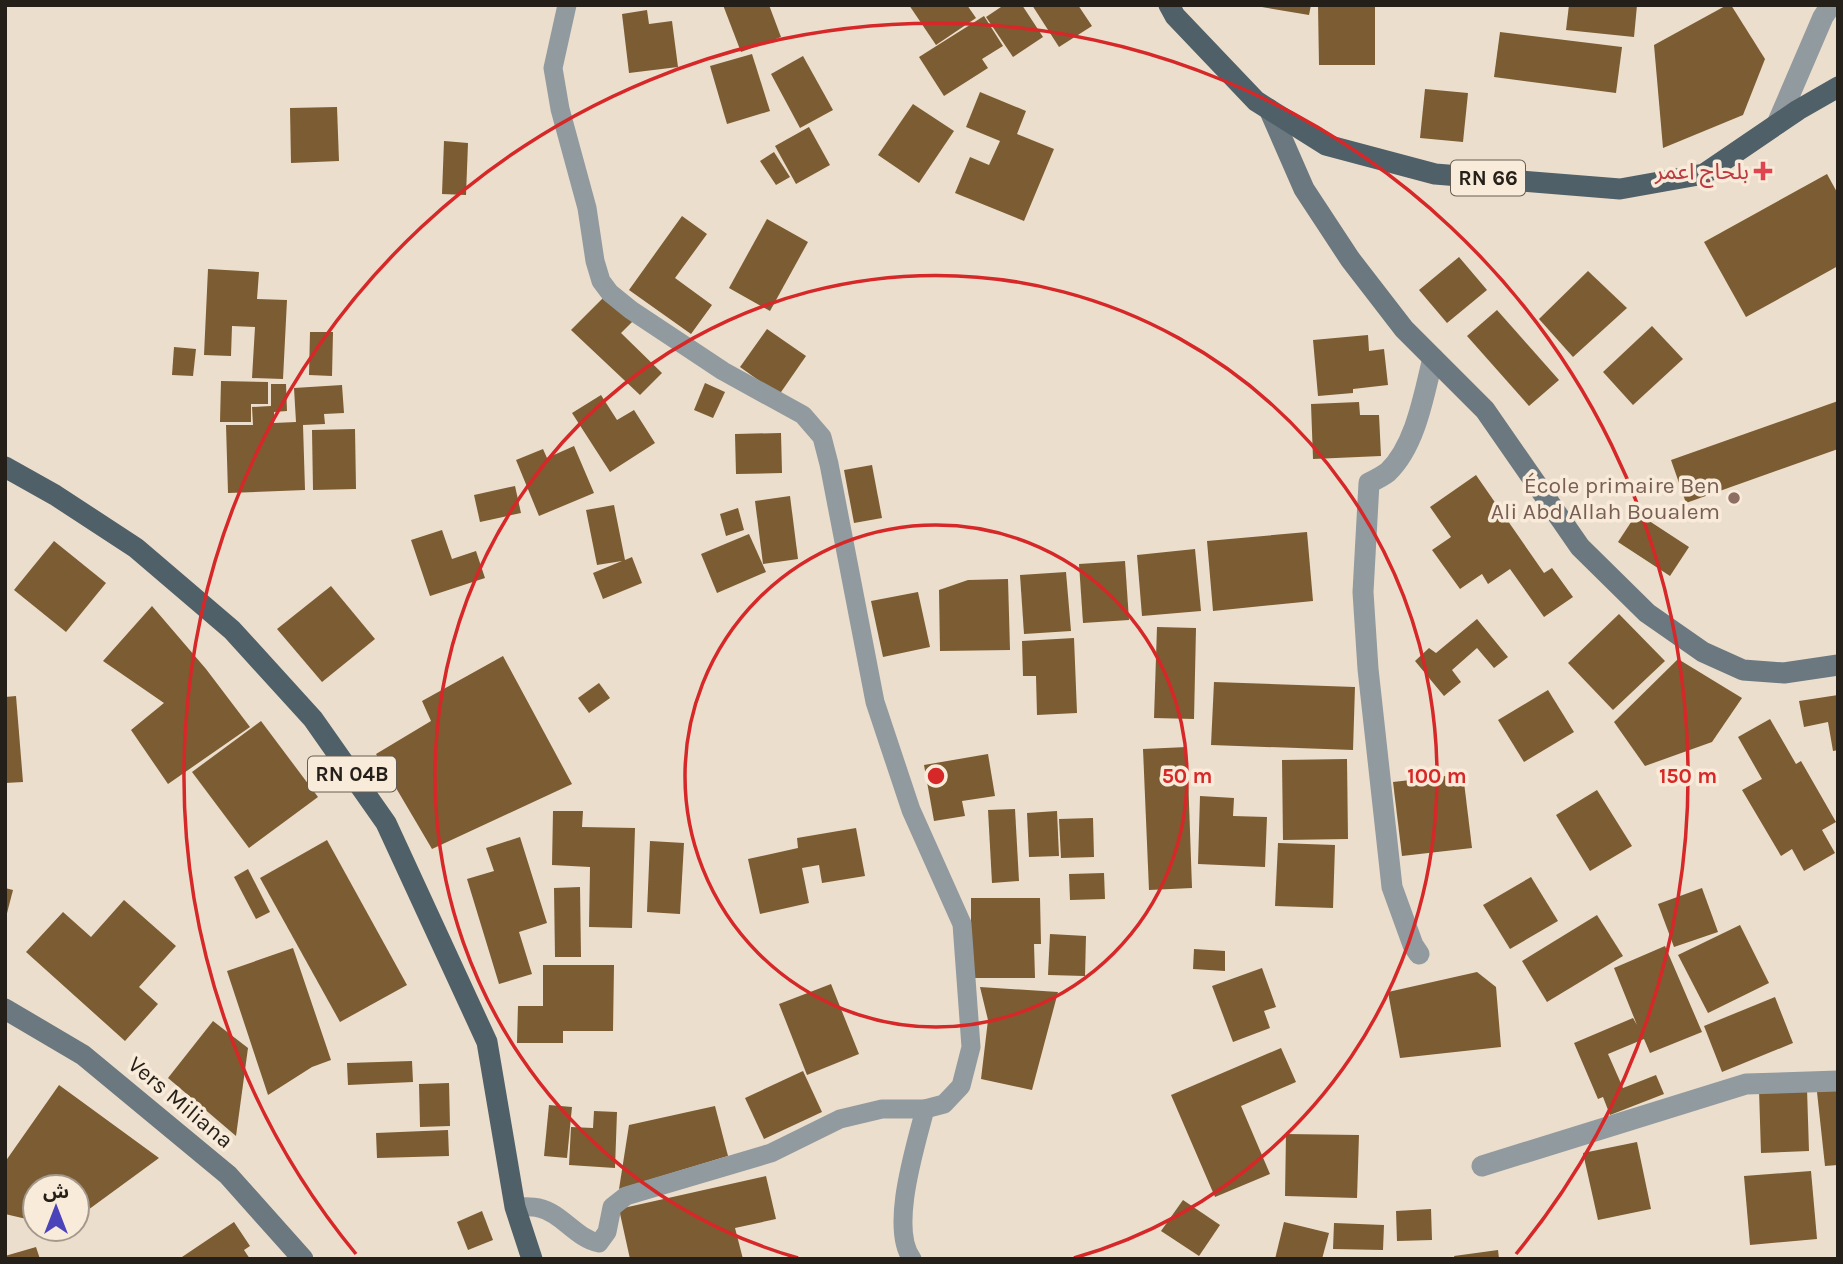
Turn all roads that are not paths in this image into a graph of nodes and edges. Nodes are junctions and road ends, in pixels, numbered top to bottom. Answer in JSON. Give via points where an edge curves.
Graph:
{"nodes":[{"id":1,"x":567,"y":5,"type":"edge"},
{"id":2,"x":1169,"y":5,"type":"edge"},
{"id":3,"x":1831,"y":5,"type":"edge"},
{"id":4,"x":1838,"y":87,"type":"edge"},
{"id":5,"x":1269,"y":109,"type":"junction"},
{"id":6,"x":1777,"y":124,"type":"junction"},
{"id":7,"x":1433,"y":358,"type":"junction"},
{"id":8,"x":5,"y":467,"type":"edge"},
{"id":9,"x":1838,"y":665,"type":"edge"},
{"id":10,"x":1805,"y":670,"type":"junction"},
{"id":11,"x":1838,"y":672,"type":"edge"},
{"id":12,"x":1419,"y":954,"type":"dead end"},
{"id":13,"x":5,"y":1009,"type":"edge"},
{"id":14,"x":1838,"y":1081,"type":"edge"},
{"id":15,"x":925,"y":1109,"type":"junction"},
{"id":16,"x":1482,"y":1166,"type":"dead end"},
{"id":17,"x":515,"y":1207,"type":"junction"},
{"id":18,"x":303,"y":1259,"type":"edge"},
{"id":19,"x":532,"y":1259,"type":"edge"},
{"id":20,"x":912,"y":1259,"type":"edge"}],
"edges":[{"from":1,"to":15,"type":"lane","via":[[554,68],[601,281],[631,310],[723,371],[803,415],[822,437],[876,702],[911,810],[962,924],[971,1047],[961,1086],[944,1104]]},
{"from":2,"to":5,"type":"main road","number":"RN 66","via":[[1256,101]]},
{"from":3,"to":6,"type":"street"},
{"from":4,"to":6,"type":"main road","number":"RN 66"},
{"from":5,"to":6,"type":"main road","number":"RN 66","via":[[1326,145],[1435,174],[1620,189],[1704,174]]},
{"from":5,"to":7,"type":"street","via":[[1304,189],[1350,259],[1404,329]]},
{"from":7,"to":10,"type":"street","via":[[1485,410],[1580,547],[1647,613],[1703,652],[1743,670]]},
{"from":7,"to":12,"type":"street","via":[[1407,444],[1388,472],[1369,483],[1363,592],[1392,887]]},
{"from":8,"to":17,"type":"main road","number":"RN 04B","via":[[136,548],[232,630],[313,719],[386,823],[487,1042]]},
{"from":9,"to":10,"type":"street"},
{"from":10,"to":11,"type":"street"},
{"from":13,"to":18,"type":"street","name":"Vers Miliana","via":[[83,1055],[228,1175]]},
{"from":14,"to":16,"type":"street","via":[[1746,1084]]},
{"from":15,"to":17,"type":"lane","via":[[882,1109],[840,1119],[771,1153],[626,1196],[612,1207],[607,1232],[598,1243],[585,1240],[540,1208]]},
{"from":15,"to":20,"type":"lane","via":[[902,1226]]},
{"from":17,"to":19,"type":"main road","number":"RN 04B"}]}
